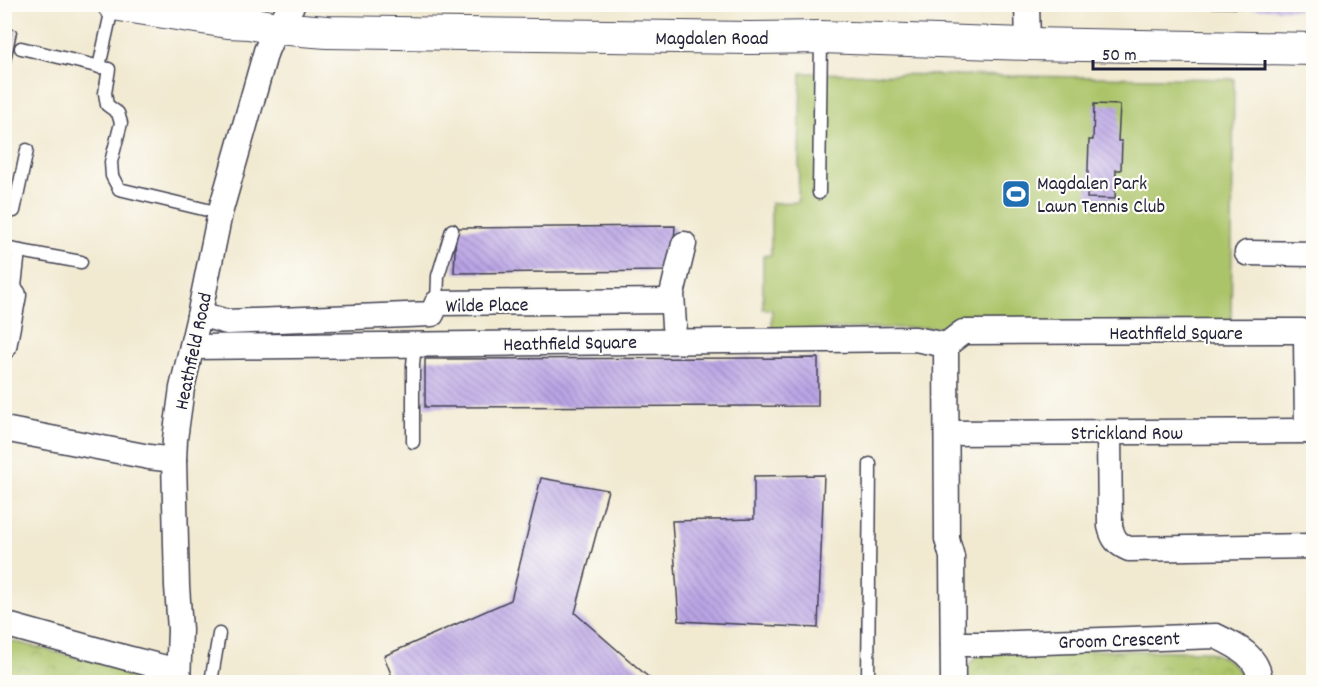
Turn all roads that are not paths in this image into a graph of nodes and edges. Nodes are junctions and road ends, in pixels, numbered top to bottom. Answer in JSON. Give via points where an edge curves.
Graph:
{"nodes":[{"id":1,"x":113,"y":4,"type":"edge"},
{"id":2,"x":1027,"y":4,"type":"edge"},
{"id":3,"x":284,"y":16,"type":"edge"},
{"id":4,"x":821,"y":37,"type":"junction"},
{"id":5,"x":1028,"y":44,"type":"junction"},
{"id":6,"x":21,"y":48,"type":"dead end"},
{"id":7,"x":1314,"y":49,"type":"edge"},
{"id":8,"x":99,"y":67,"type":"junction"},
{"id":9,"x":27,"y":150,"type":"dead end"},
{"id":10,"x":819,"y":193,"type":"dead end"},
{"id":11,"x":4,"y":209,"type":"edge"},
{"id":12,"x":220,"y":213,"type":"junction"},
{"id":13,"x":452,"y":230,"type":"dead end"},
{"id":14,"x":684,"y":244,"type":"dead end"},
{"id":15,"x":4,"y":248,"type":"edge"},
{"id":16,"x":19,"y":251,"type":"junction"},
{"id":17,"x":1247,"y":253,"type":"dead end"},
{"id":18,"x":1314,"y":254,"type":"edge"},
{"id":19,"x":81,"y":262,"type":"dead end"},
{"id":20,"x":14,"y":295,"type":"joint"},
{"id":21,"x":672,"y":301,"type":"junction"},
{"id":22,"x":437,"y":303,"type":"junction"},
{"id":23,"x":200,"y":316,"type":"junction"},
{"id":24,"x":674,"y":326,"type":"dead end"},
{"id":25,"x":415,"y":344,"type":"junction"},
{"id":26,"x":946,"y":345,"type":"junction"},
{"id":27,"x":4,"y":347,"type":"edge"},
{"id":28,"x":192,"y":347,"type":"junction"},
{"id":29,"x":4,"y":429,"type":"edge"},
{"id":30,"x":1310,"y":432,"type":"edge"},
{"id":31,"x":948,"y":433,"type":"junction"},
{"id":32,"x":1109,"y":433,"type":"junction"},
{"id":33,"x":413,"y":442,"type":"dead end"},
{"id":34,"x":174,"y":460,"type":"junction"},
{"id":35,"x":870,"y":464,"type":"dead end"},
{"id":36,"x":1314,"y":546,"type":"edge"},
{"id":37,"x":4,"y":624,"type":"edge"},
{"id":38,"x":219,"y":634,"type":"dead end"},
{"id":39,"x":953,"y":644,"type":"junction"},
{"id":40,"x":178,"y":677,"type":"edge"},
{"id":41,"x":211,"y":682,"type":"edge"},
{"id":42,"x":868,"y":682,"type":"edge"},
{"id":43,"x":952,"y":682,"type":"edge"},
{"id":44,"x":1260,"y":682,"type":"edge"}],
"edges":[{"from":1,"to":3,"type":"street","name":"Magdalen Road","via":[[228,22]]},
{"from":1,"to":8,"type":"lane"},
{"from":2,"to":5,"type":"street"},
{"from":3,"to":4,"type":"street","name":"Magdalen Road","via":[[327,32]]},
{"from":3,"to":12,"type":"street","name":"Heathfield Road","via":[[267,51]]},
{"from":4,"to":5,"type":"street","name":"Magdalen Road"},
{"from":4,"to":10,"type":"lane"},
{"from":5,"to":7,"type":"street","name":"Magdalen Road"},
{"from":6,"to":8,"type":"lane"},
{"from":8,"to":12,"type":"lane","via":[[109,69],[107,105],[118,113],[121,123],[111,162],[112,176],[119,189]]},
{"from":9,"to":11,"type":"lane","via":[[14,211]]},
{"from":12,"to":23,"type":"street","name":"Heathfield Road"},
{"from":13,"to":22,"type":"lane","via":[[438,276]]},
{"from":14,"to":21,"type":"street"},
{"from":15,"to":16,"type":"lane"},
{"from":16,"to":19,"type":"lane"},
{"from":16,"to":20,"type":"lane"},
{"from":17,"to":18,"type":"street"},
{"from":20,"to":27,"type":"street"},
{"from":21,"to":22,"type":"street","name":"Wilde Place"},
{"from":21,"to":24,"type":"street"},
{"from":22,"to":23,"type":"street","name":"Wilde Place","via":[[432,314],[227,322]]},
{"from":23,"to":28,"type":"street","name":"Heathfield Road"},
{"from":25,"to":26,"type":"street","name":"Heathfield Square","via":[[915,339]]},
{"from":25,"to":28,"type":"street","name":"Heathfield Square"},
{"from":25,"to":33,"type":"lane"},
{"from":26,"to":30,"type":"street","name":"Heathfield Square","via":[[963,332],[1302,331],[1306,336]]},
{"from":26,"to":31,"type":"street"},
{"from":28,"to":34,"type":"street","name":"Heathfield Road","via":[[182,388]]},
{"from":29,"to":34,"type":"street"},
{"from":30,"to":32,"type":"street","name":"Strickland Row"},
{"from":31,"to":32,"type":"street","name":"Strickland Row"},
{"from":31,"to":39,"type":"street","via":[[947,539],[952,557]]},
{"from":32,"to":36,"type":"street","via":[[1110,526],[1120,545],[1129,549]]},
{"from":34,"to":40,"type":"street","name":"Heathfield Road"},
{"from":35,"to":42,"type":"lane"},
{"from":37,"to":40,"type":"street","via":[[127,658]]},
{"from":38,"to":41,"type":"lane"},
{"from":39,"to":43,"type":"street"},
{"from":39,"to":44,"type":"street","name":"Groom Crescent","via":[[1216,636],[1254,660]]}]}
